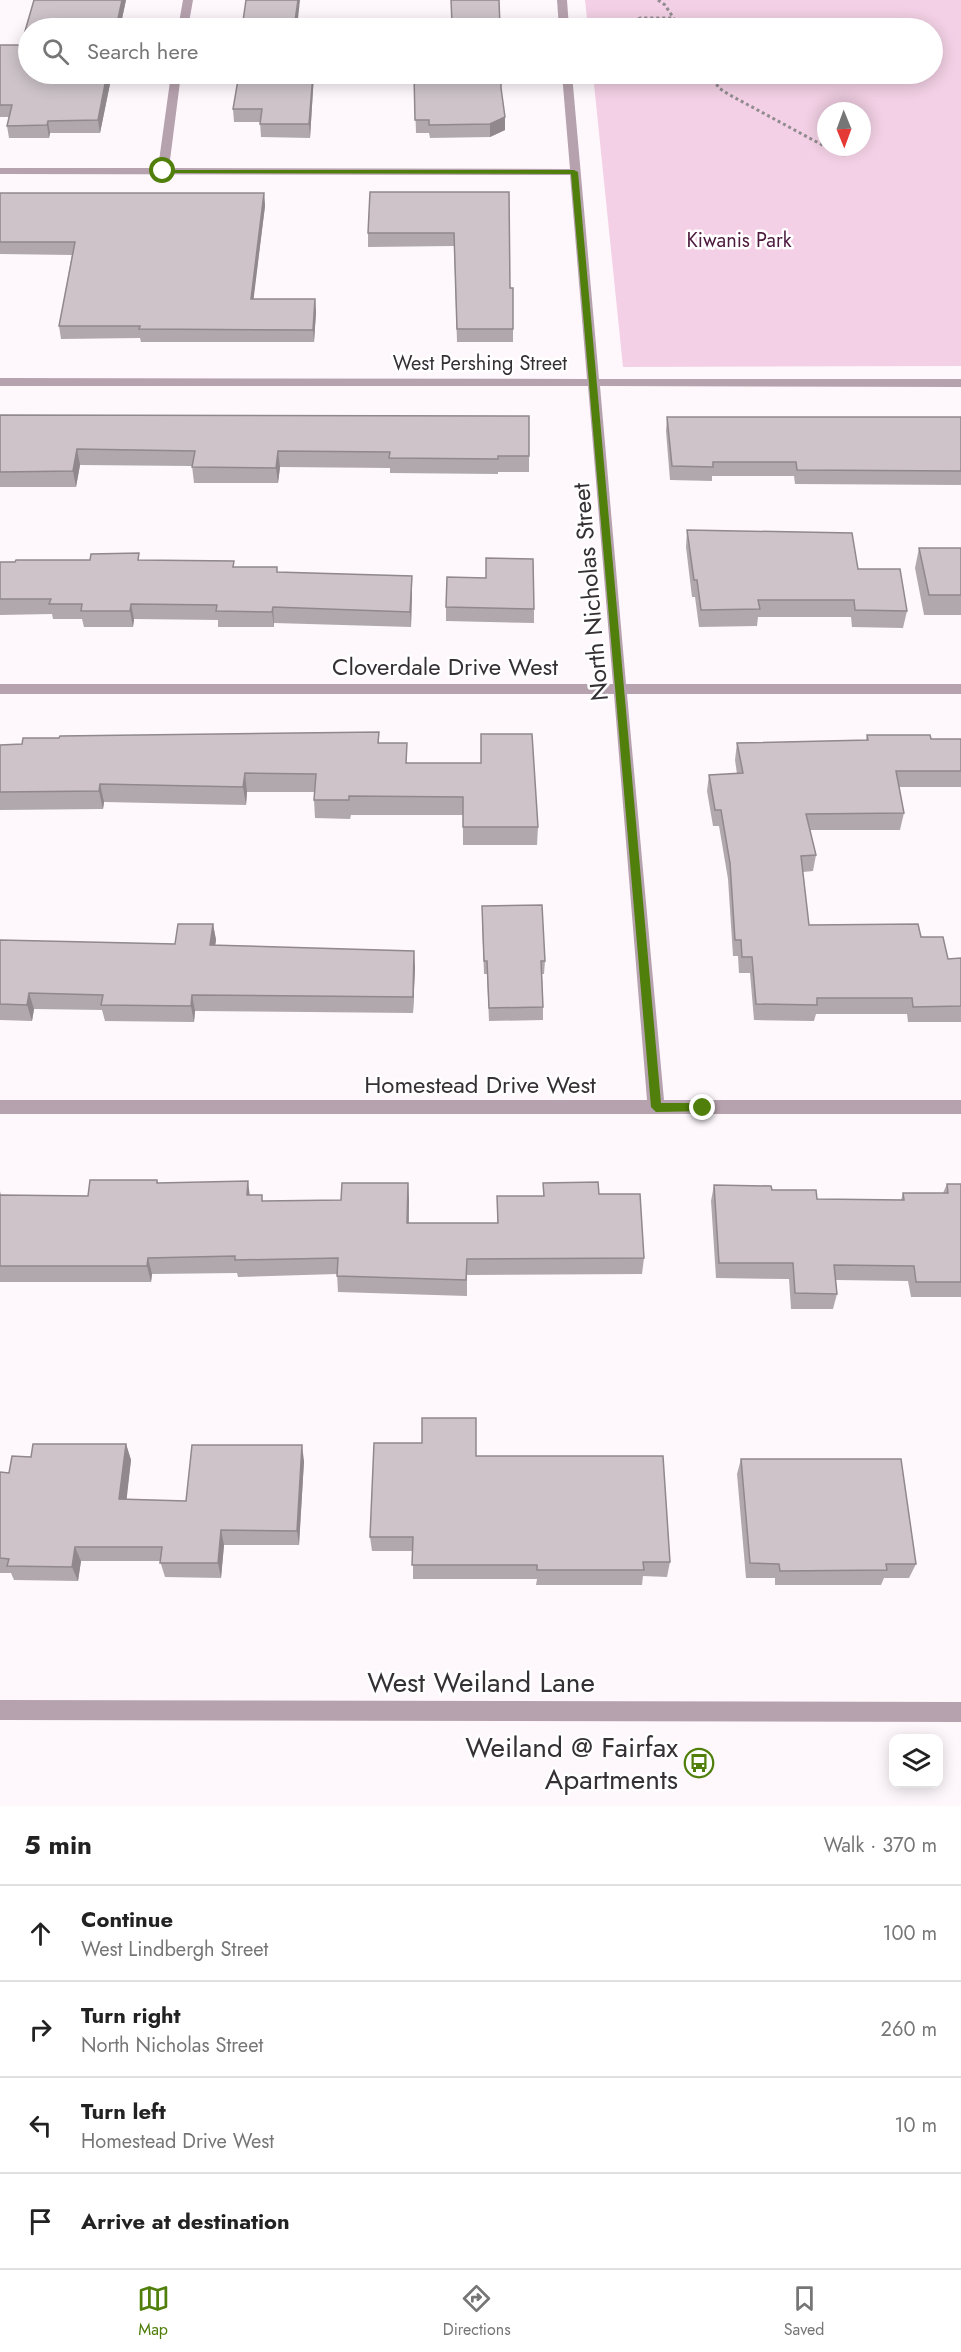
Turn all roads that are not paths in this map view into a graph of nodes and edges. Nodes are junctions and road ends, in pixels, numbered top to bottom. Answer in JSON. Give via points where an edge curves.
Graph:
{"nodes":[{"id":1,"x":188,"y":0,"type":"edge"},
{"id":2,"x":561,"y":0,"type":"edge"},
{"id":3,"x":185,"y":18,"type":"edge"},
{"id":4,"x":563,"y":18,"type":"edge"},
{"id":5,"x":175,"y":84,"type":"edge"},
{"id":6,"x":568,"y":84,"type":"edge"},
{"id":7,"x":0,"y":171,"type":"edge"},
{"id":8,"x":163,"y":171,"type":"junction"},
{"id":9,"x":574,"y":172,"type":"junction"},
{"id":10,"x":0,"y":382,"type":"edge"},
{"id":11,"x":592,"y":382,"type":"junction"},
{"id":12,"x":961,"y":383,"type":"edge"},
{"id":13,"x":0,"y":689,"type":"edge"},
{"id":14,"x":621,"y":689,"type":"junction"},
{"id":15,"x":961,"y":689,"type":"edge"},
{"id":16,"x":0,"y":1107,"type":"edge"},
{"id":17,"x":656,"y":1107,"type":"junction"},
{"id":18,"x":961,"y":1107,"type":"edge"},
{"id":19,"x":0,"y":1710,"type":"edge"},
{"id":20,"x":961,"y":1712,"type":"edge"}],
"edges":[{"from":1,"to":3,"type":"street"},
{"from":2,"to":4,"type":"street"},
{"from":5,"to":8,"type":"street"},
{"from":6,"to":9,"type":"street","name":"North Nicholas Street"},
{"from":7,"to":8,"type":"street"},
{"from":8,"to":9,"type":"street"},
{"from":9,"to":11,"type":"street","name":"North Nicholas Street"},
{"from":10,"to":11,"type":"street","name":"West Pershing Street"},
{"from":11,"to":12,"type":"street","name":"West Pershing Street"},
{"from":11,"to":14,"type":"street","name":"North Nicholas Street"},
{"from":13,"to":14,"type":"street","name":"Cloverdale Drive West"},
{"from":14,"to":15,"type":"street","name":"Cloverdale Drive West"},
{"from":14,"to":17,"type":"street","name":"North Nicholas Street"},
{"from":16,"to":17,"type":"street","name":"Homestead Drive West"},
{"from":17,"to":18,"type":"street","name":"Homestead Drive West"},
{"from":19,"to":20,"type":"street","name":"West Weiland Lane"}]}
